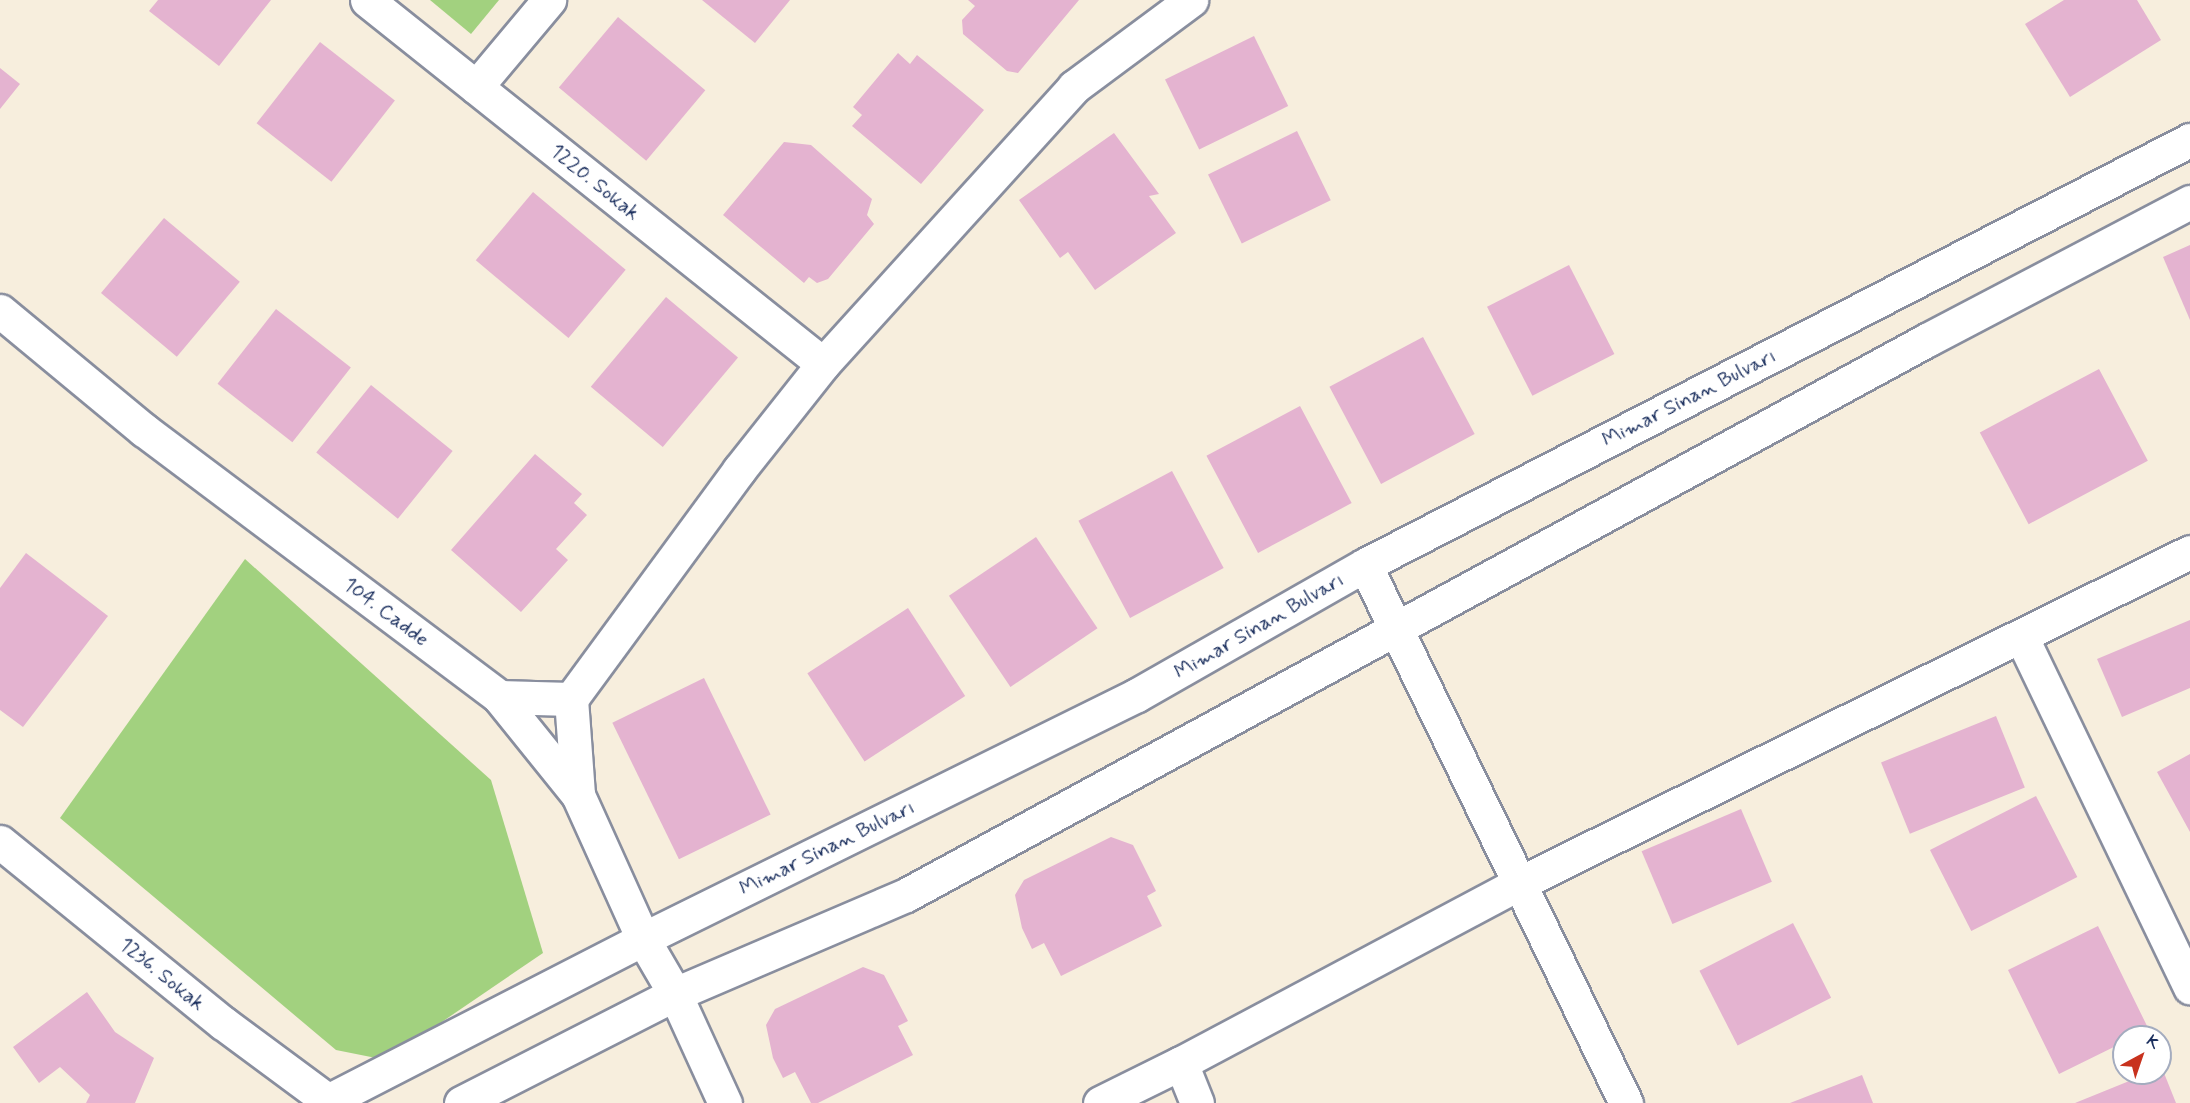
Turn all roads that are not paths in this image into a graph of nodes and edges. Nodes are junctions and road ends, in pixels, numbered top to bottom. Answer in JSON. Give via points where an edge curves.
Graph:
{"nodes":[{"id":1,"x":367,"y":0,"type":"edge"},
{"id":2,"x":549,"y":0,"type":"edge"},
{"id":3,"x":1191,"y":0,"type":"edge"},
{"id":4,"x":476,"y":87,"type":"junction"},
{"id":5,"x":2190,"y":140,"type":"edge"},
{"id":6,"x":2190,"y":202,"type":"edge"},
{"id":7,"x":0,"y":311,"type":"edge"},
{"id":8,"x":823,"y":364,"type":"junction"},
{"id":9,"x":2190,"y":552,"type":"edge"},
{"id":10,"x":1365,"y":565,"type":"junction"},
{"id":11,"x":1398,"y":628,"type":"junction"},
{"id":12,"x":2021,"y":636,"type":"junction"},
{"id":13,"x":499,"y":697,"type":"junction"},
{"id":14,"x":571,"y":699,"type":"junction"},
{"id":15,"x":578,"y":795,"type":"junction"},
{"id":16,"x":0,"y":842,"type":"edge"},
{"id":17,"x":1520,"y":883,"type":"junction"},
{"id":18,"x":643,"y":939,"type":"junction"},
{"id":19,"x":2190,"y":987,"type":"edge"},
{"id":20,"x":675,"y":994,"type":"junction"},
{"id":21,"x":1181,"y":1063,"type":"junction"},
{"id":22,"x":328,"y":1102,"type":"edge"},
{"id":23,"x":461,"y":1103,"type":"edge"},
{"id":24,"x":725,"y":1103,"type":"edge"},
{"id":25,"x":1100,"y":1103,"type":"edge"},
{"id":26,"x":1197,"y":1103,"type":"edge"},
{"id":27,"x":1626,"y":1103,"type":"edge"}],
"edges":[{"from":1,"to":4,"type":"street","name":"1220. Sokak"},
{"from":2,"to":4,"type":"street"},
{"from":3,"to":8,"type":"street","via":[[1074,87]]},
{"from":4,"to":8,"type":"street","name":"1220. Sokak"},
{"from":5,"to":10,"type":"street","name":"Mimar Sinan Bulvarı"},
{"from":6,"to":11,"type":"street","via":[[1927,340]]},
{"from":7,"to":13,"type":"street","name":"104. Cadde","via":[[144,429]]},
{"from":8,"to":14,"type":"street","via":[[739,470]]},
{"from":9,"to":12,"type":"street"},
{"from":10,"to":11,"type":"street"},
{"from":10,"to":18,"type":"street","name":"Mimar Sinan Bulvarı","via":[[1137,695]]},
{"from":11,"to":17,"type":"street"},
{"from":11,"to":20,"type":"street","via":[[906,895]]},
{"from":12,"to":17,"type":"street"},
{"from":12,"to":19,"type":"street"},
{"from":13,"to":14,"type":"street"},
{"from":13,"to":15,"type":"street","name":"104. Cadde"},
{"from":14,"to":15,"type":"street"},
{"from":15,"to":18,"type":"street","name":"104. Cadde"},
{"from":16,"to":22,"type":"street","name":"1236. Sokak","via":[[223,1023]]},
{"from":17,"to":21,"type":"street"},
{"from":17,"to":27,"type":"street"},
{"from":18,"to":20,"type":"street","name":"104. Cadde"},
{"from":18,"to":22,"type":"street","name":"Mimar Sinan Bulvarı"},
{"from":20,"to":23,"type":"street"},
{"from":20,"to":24,"type":"street","name":"104. Cadde"},
{"from":21,"to":25,"type":"street"},
{"from":21,"to":26,"type":"street"}]}
